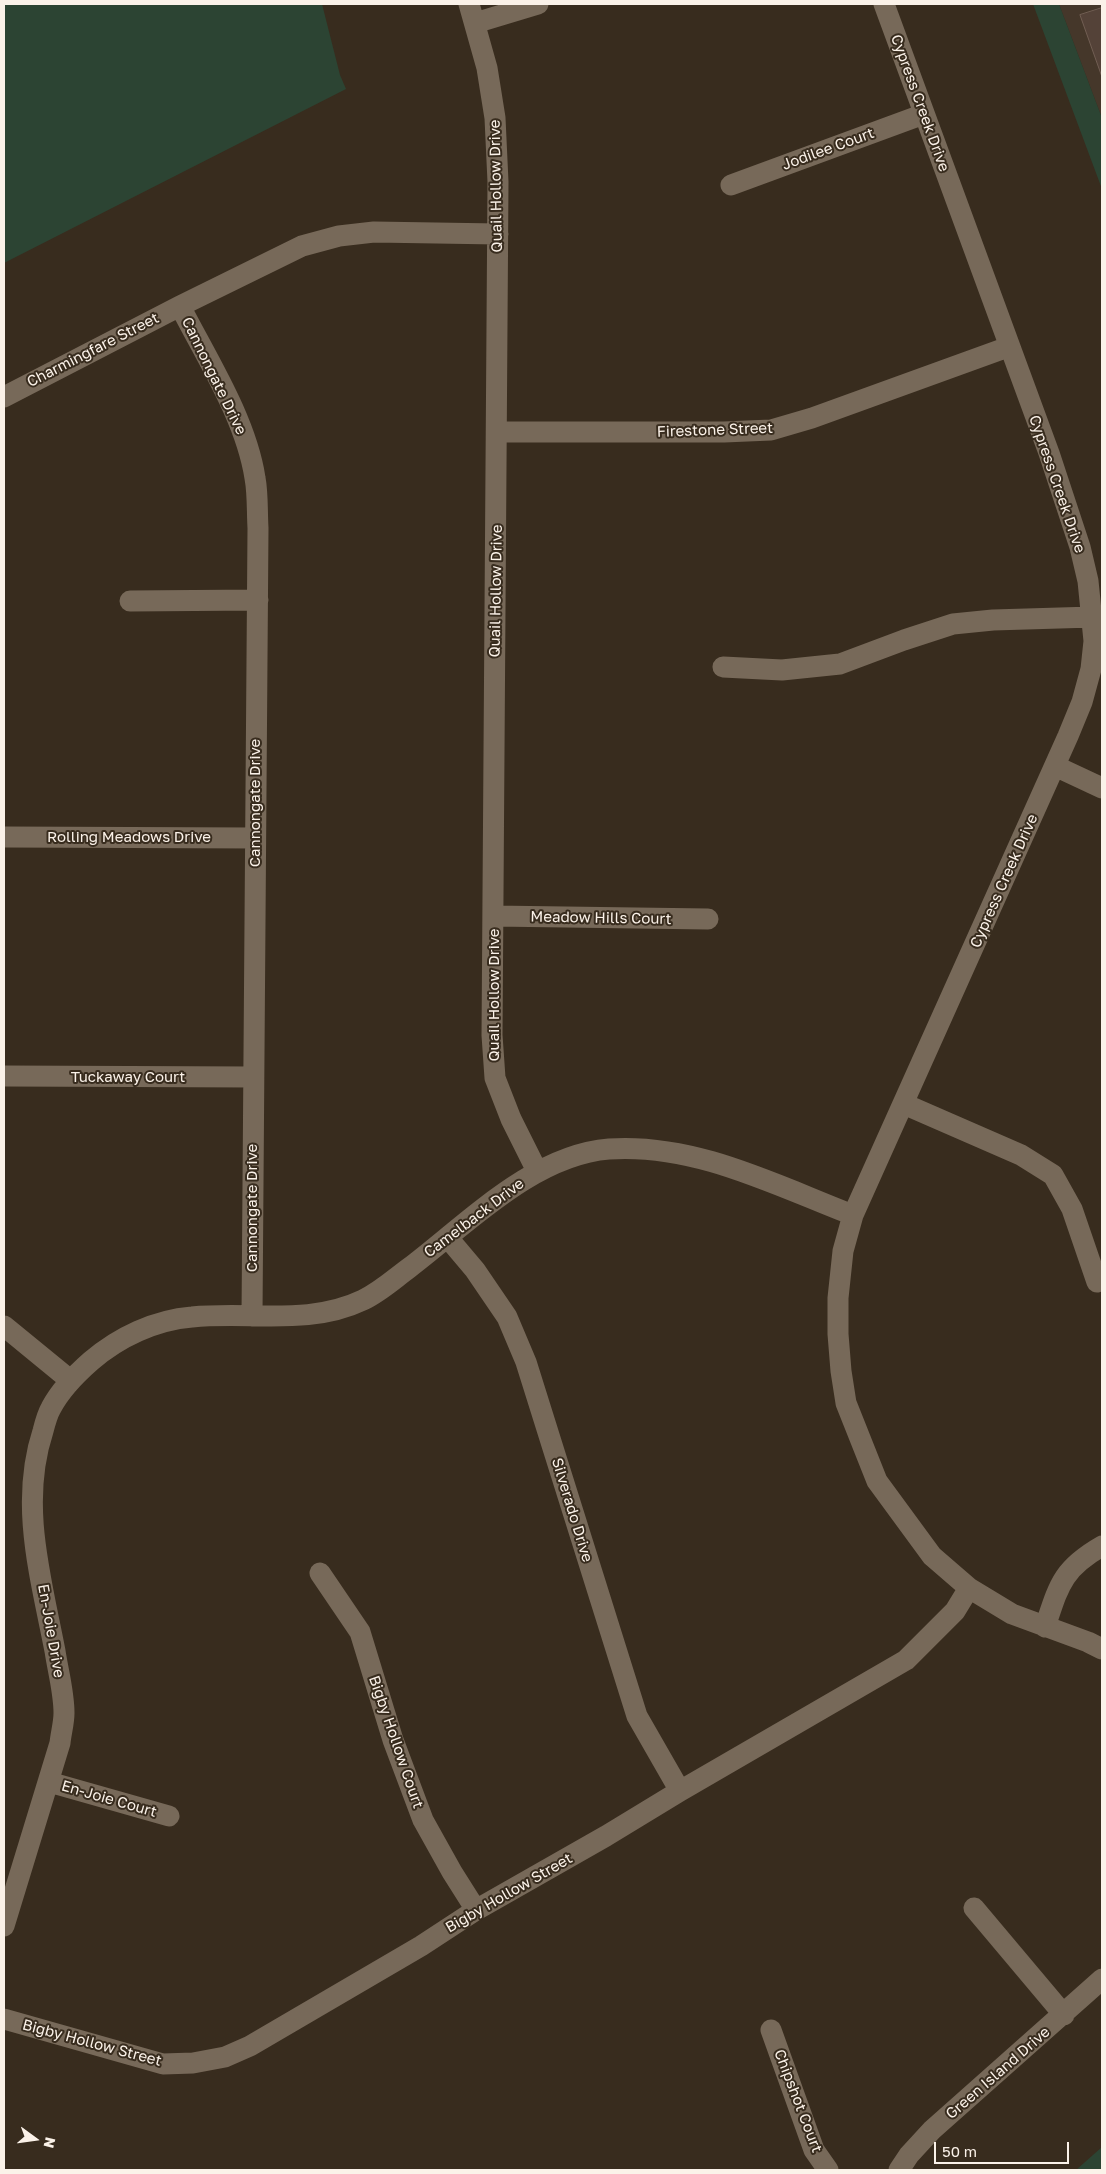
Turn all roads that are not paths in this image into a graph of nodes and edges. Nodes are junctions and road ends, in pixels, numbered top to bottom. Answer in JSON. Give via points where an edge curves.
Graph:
{"nodes":[{"id":1,"x":538,"y":4,"type":"edge"},
{"id":2,"x":884,"y":4,"type":"edge"},
{"id":3,"x":472,"y":13,"type":"edge"},
{"id":4,"x":924,"y":114,"type":"junction"},
{"id":5,"x":731,"y":185,"type":"dead end"},
{"id":6,"x":498,"y":234,"type":"junction"},
{"id":7,"x":180,"y":306,"type":"junction"},
{"id":8,"x":1008,"y":347,"type":"junction"},
{"id":9,"x":4,"y":397,"type":"edge"},
{"id":10,"x":498,"y":432,"type":"junction"},
{"id":11,"x":258,"y":600,"type":"junction"},
{"id":12,"x":130,"y":601,"type":"dead end"},
{"id":13,"x":1093,"y":617,"type":"junction"},
{"id":14,"x":723,"y":667,"type":"dead end"},
{"id":15,"x":1056,"y":766,"type":"junction"},
{"id":16,"x":1102,"y":788,"type":"edge"},
{"id":17,"x":4,"y":837,"type":"edge"},
{"id":18,"x":255,"y":838,"type":"junction"},
{"id":19,"x":494,"y":916,"type":"junction"},
{"id":20,"x":708,"y":919,"type":"dead end"},
{"id":21,"x":4,"y":1076,"type":"edge"},
{"id":22,"x":253,"y":1077,"type":"junction"},
{"id":23,"x":904,"y":1104,"type":"junction"},
{"id":24,"x":538,"y":1171,"type":"junction"},
{"id":25,"x":852,"y":1216,"type":"junction"},
{"id":26,"x":448,"y":1238,"type":"junction"},
{"id":27,"x":1097,"y":1282,"type":"dead end"},
{"id":28,"x":252,"y":1316,"type":"junction"},
{"id":29,"x":4,"y":1326,"type":"edge"},
{"id":30,"x":102,"y":1351,"type":"joint"},
{"id":31,"x":70,"y":1380,"type":"junction"},
{"id":32,"x":1102,"y":1546,"type":"edge"},
{"id":33,"x":320,"y":1573,"type":"dead end"},
{"id":34,"x":969,"y":1588,"type":"junction"},
{"id":35,"x":1045,"y":1627,"type":"junction"},
{"id":36,"x":1102,"y":1649,"type":"edge"},
{"id":37,"x":48,"y":1782,"type":"junction"},
{"id":38,"x":680,"y":1791,"type":"junction"},
{"id":39,"x":169,"y":1816,"type":"dead end"},
{"id":40,"x":974,"y":1908,"type":"dead end"},
{"id":41,"x":476,"y":1910,"type":"junction"},
{"id":42,"x":4,"y":1926,"type":"edge"},
{"id":43,"x":1102,"y":1979,"type":"edge"},
{"id":44,"x":1064,"y":2015,"type":"junction"},
{"id":45,"x":4,"y":2019,"type":"edge"},
{"id":46,"x":771,"y":2030,"type":"dead end"},
{"id":47,"x":828,"y":2170,"type":"edge"},
{"id":48,"x":899,"y":2170,"type":"edge"}],
"edges":[{"from":1,"to":3,"type":"street"},
{"from":2,"to":4,"type":"street","name":"Cypress Creek Drive"},
{"from":3,"to":6,"type":"street","name":"Quail Hollow Drive","via":[[487,68],[495,118]]},
{"from":4,"to":5,"type":"street","name":"Jodilee Court"},
{"from":4,"to":8,"type":"street","name":"Cypress Creek Drive"},
{"from":6,"to":7,"type":"street","name":"Charmingfare Street","via":[[374,232],[339,236],[302,246]]},
{"from":6,"to":10,"type":"street","name":"Quail Hollow Drive"},
{"from":7,"to":9,"type":"street","name":"Charmingfare Street"},
{"from":7,"to":11,"type":"street","name":"Cannongate Drive","via":[[228,399],[245,440],[255,478]]},
{"from":8,"to":10,"type":"street","name":"Firestone Street","via":[[771,430]]},
{"from":8,"to":13,"type":"street","name":"Cypress Creek Drive","via":[[1049,453],[1080,547]]},
{"from":10,"to":19,"type":"street","name":"Quail Hollow Drive"},
{"from":11,"to":12,"type":"street"},
{"from":11,"to":18,"type":"street","name":"Cannongate Drive"},
{"from":13,"to":14,"type":"street","via":[[953,624],[840,664],[782,670]]},
{"from":13,"to":15,"type":"street","name":"Cypress Creek Drive","via":[[1091,669],[1082,702]]},
{"from":15,"to":16,"type":"street"},
{"from":15,"to":23,"type":"street","name":"Cypress Creek Drive"},
{"from":17,"to":18,"type":"street","name":"Rolling Meadows Drive"},
{"from":18,"to":22,"type":"street","name":"Cannongate Drive"},
{"from":19,"to":20,"type":"street","name":"Meadow Hills Court"},
{"from":19,"to":24,"type":"street","name":"Quail Hollow Drive","via":[[492,1035],[495,1078],[511,1119]]},
{"from":21,"to":22,"type":"street","name":"Tuckaway Court"},
{"from":22,"to":28,"type":"street","name":"Cannongate Drive"},
{"from":23,"to":25,"type":"street","name":"Cypress Creek Drive"},
{"from":23,"to":27,"type":"street","via":[[1021,1155],[1053,1175],[1072,1209]]},
{"from":24,"to":25,"type":"street","name":"Camelback Drive","via":[[570,1157],[608,1150],[672,1153],[709,1160]]},
{"from":24,"to":26,"type":"street","name":"Camelback Drive","via":[[512,1187]]},
{"from":25,"to":34,"type":"street","name":"Cypress Creek Drive","via":[[843,1251],[838,1298],[838,1334],[846,1403],[877,1482],[932,1556]]},
{"from":26,"to":28,"type":"street","name":"Camelback Drive","via":[[364,1300],[317,1315]]},
{"from":26,"to":38,"type":"street","name":"Silverado Drive","via":[[507,1316],[526,1362],[637,1716]]},
{"from":28,"to":30,"type":"street","name":"Camelback Drive","via":[[189,1317],[157,1324],[131,1333]]},
{"from":29,"to":31,"type":"street"},
{"from":30,"to":31,"type":"street","name":"En-Joie Drive"},
{"from":31,"to":37,"type":"street","name":"En-Joie Drive","via":[[50,1409],[37,1449],[31,1488],[32,1526],[64,1713],[60,1743]]},
{"from":32,"to":35,"type":"street","via":[[1072,1567],[1059,1586]]},
{"from":33,"to":41,"type":"street","name":"Bigby Hollow Court","via":[[360,1632],[423,1820]]},
{"from":34,"to":35,"type":"street","name":"Cypress Creek Drive","via":[[1012,1614]]},
{"from":34,"to":38,"type":"street","name":"Bigby Hollow Street","via":[[956,1611],[906,1660]]},
{"from":35,"to":36,"type":"street","name":"Cypress Creek Drive"},
{"from":37,"to":39,"type":"street","name":"En-Joie Court"},
{"from":37,"to":42,"type":"street","name":"En-Joie Drive"},
{"from":38,"to":41,"type":"street","name":"Bigby Hollow Street"},
{"from":40,"to":44,"type":"street"},
{"from":41,"to":45,"type":"street","name":"Bigby Hollow Street","via":[[311,2012],[225,2058],[163,2064]]},
{"from":43,"to":44,"type":"street","name":"Green Island Drive"},
{"from":44,"to":48,"type":"street","name":"Green Island Drive","via":[[932,2130]]},
{"from":46,"to":47,"type":"street","name":"Chipshot Court","via":[[814,2150]]}]}
